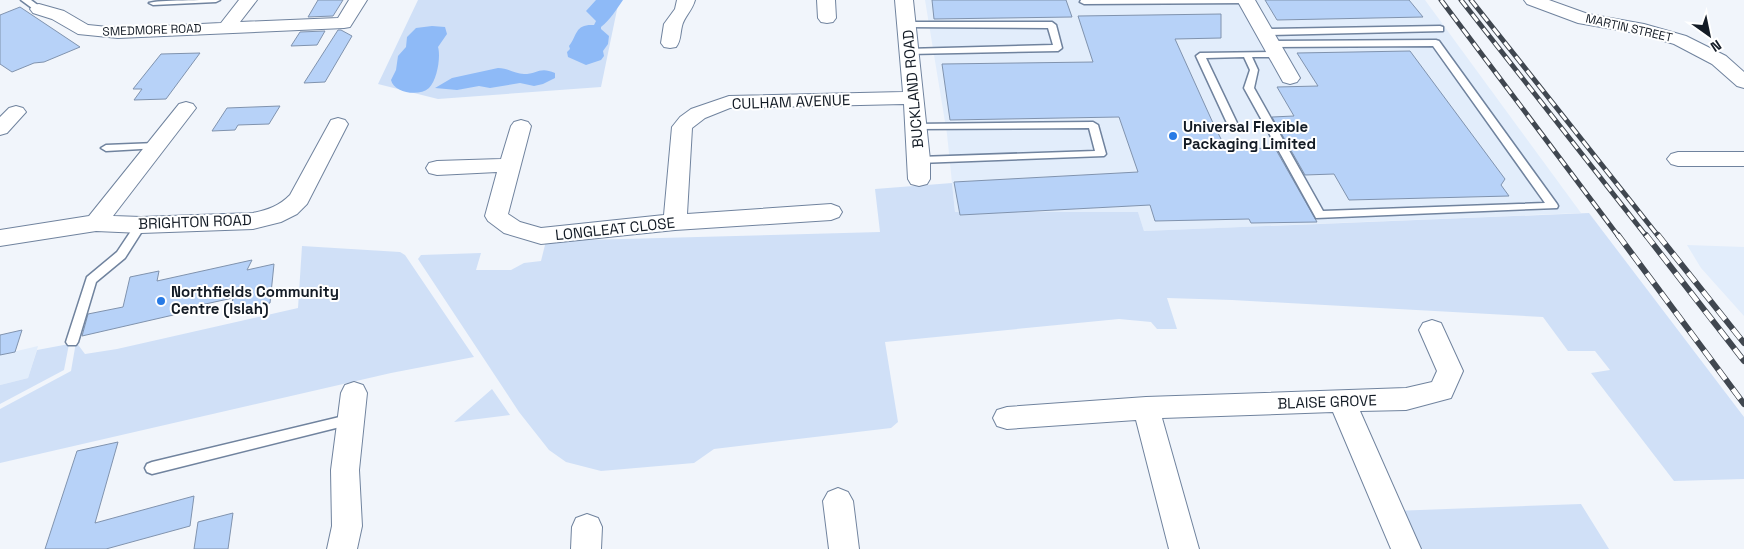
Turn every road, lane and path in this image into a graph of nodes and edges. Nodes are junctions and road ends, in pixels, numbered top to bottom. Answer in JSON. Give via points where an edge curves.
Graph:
{"nodes":[{"id":1,"x":216,"y":0,"type":"edge"},
{"id":2,"x":248,"y":0,"type":"edge"},
{"id":3,"x":358,"y":0,"type":"edge"},
{"id":4,"x":686,"y":0,"type":"edge"},
{"id":5,"x":826,"y":0,"type":"edge"},
{"id":6,"x":904,"y":0,"type":"edge"},
{"id":7,"x":1246,"y":0,"type":"edge"},
{"id":8,"x":1533,"y":0,"type":"edge"},
{"id":9,"x":1084,"y":2,"type":"dead end"},
{"id":10,"x":153,"y":3,"type":"dead end"},
{"id":11,"x":32,"y":5,"type":"edge"},
{"id":12,"x":827,"y":18,"type":"dead end"},
{"id":13,"x":908,"y":25,"type":"junction"},
{"id":14,"x":226,"y":28,"type":"junction"},
{"id":15,"x":1440,"y":28,"type":"dead end"},
{"id":16,"x":670,"y":43,"type":"dead end"},
{"id":17,"x":1271,"y":44,"type":"junction"},
{"id":18,"x":909,"y":51,"type":"junction"},
{"id":19,"x":1247,"y":55,"type":"junction"},
{"id":20,"x":1290,"y":78,"type":"dead end"},
{"id":21,"x":1744,"y":82,"type":"edge"},
{"id":22,"x":913,"y":98,"type":"junction"},
{"id":23,"x":186,"y":108,"type":"dead end"},
{"id":24,"x":16,"y":112,"type":"dead end"},
{"id":25,"x":1232,"y":123,"type":"dead end"},
{"id":26,"x":338,"y":124,"type":"dead end"},
{"id":27,"x":521,"y":126,"type":"dead end"},
{"id":28,"x":915,"y":127,"type":"junction"},
{"id":29,"x":0,"y":129,"type":"edge"},
{"id":30,"x":156,"y":146,"type":"junction"},
{"id":31,"x":106,"y":148,"type":"dead end"},
{"id":32,"x":1678,"y":159,"type":"dead end"},
{"id":33,"x":1744,"y":159,"type":"edge"},
{"id":34,"x":510,"y":165,"type":"junction"},
{"id":35,"x":437,"y":168,"type":"dead end"},
{"id":36,"x":919,"y":169,"type":"joint"},
{"id":37,"x":831,"y":212,"type":"dead end"},
{"id":38,"x":675,"y":222,"type":"junction"},
{"id":39,"x":96,"y":224,"type":"junction"},
{"id":40,"x":142,"y":225,"type":"junction"},
{"id":41,"x":0,"y":238,"type":"edge"},
{"id":42,"x":1432,"y":330,"type":"dead end"},
{"id":43,"x":72,"y":342,"type":"dead end"},
{"id":44,"x":1342,"y":401,"type":"junction"},
{"id":45,"x":353,"y":406,"type":"joint"},
{"id":46,"x":1146,"y":408,"type":"junction"},
{"id":47,"x":1007,"y":418,"type":"dead end"},
{"id":48,"x":152,"y":468,"type":"dead end"},
{"id":49,"x":838,"y":501,"type":"dead end"},
{"id":50,"x":342,"y":549,"type":"edge"},
{"id":51,"x":844,"y":549,"type":"edge"},
{"id":52,"x":1184,"y":549,"type":"edge"},
{"id":53,"x":1406,"y":549,"type":"edge"}],
"edges":[{"from":1,"to":10,"type":"lane"},
{"from":2,"to":14,"type":"street"},
{"from":3,"to":14,"type":"street","name":"SMEDMORE ROAD","via":[[344,23]]},
{"from":4,"to":16,"type":"street","via":[[684,9],[673,24]]},
{"from":5,"to":12,"type":"street"},
{"from":6,"to":13,"type":"street","name":"BUCKLAND ROAD"},
{"from":7,"to":9,"type":"lane"},
{"from":7,"to":17,"type":"street"},
{"from":8,"to":21,"type":"street","name":"MARTIN STREET","via":[[1584,19],[1704,43]]},
{"from":11,"to":14,"type":"street","name":"SMEDMORE ROAD","via":[[93,32]]},
{"from":13,"to":18,"type":"street","name":"BUCKLAND ROAD"},
{"from":13,"to":18,"type":"lane","via":[[1052,25],[1058,48]]},
{"from":15,"to":17,"type":"lane"},
{"from":17,"to":19,"type":"lane"},
{"from":17,"to":19,"type":"lane","via":[[1436,43],[1553,206],[1320,215],[1249,88],[1254,70]]},
{"from":17,"to":20,"type":"street"},
{"from":18,"to":22,"type":"street","name":"BUCKLAND ROAD"},
{"from":19,"to":25,"type":"lane","via":[[1200,56]]},
{"from":22,"to":28,"type":"street","name":"BUCKLAND ROAD"},
{"from":22,"to":38,"type":"street","name":"CULHAM AVENUE","via":[[729,102],[708,108],[690,118],[682,127]]},
{"from":23,"to":30,"type":"street"},
{"from":24,"to":29,"type":"street"},
{"from":26,"to":40,"type":"street","name":"BRIGHTON ROAD","via":[[299,199],[280,214],[253,221]]},
{"from":27,"to":34,"type":"street","name":"LONGLEAT CLOSE"},
{"from":28,"to":36,"type":"street","name":"BUCKLAND ROAD"},
{"from":28,"to":36,"type":"lane","via":[[1093,125],[1101,154]]},
{"from":30,"to":31,"type":"lane"},
{"from":30,"to":39,"type":"street"},
{"from":32,"to":33,"type":"street"},
{"from":34,"to":35,"type":"street"},
{"from":34,"to":38,"type":"street","name":"LONGLEAT CLOSE","via":[[496,216],[512,228],[541,236]]},
{"from":37,"to":38,"type":"street","name":"LONGLEAT CLOSE"},
{"from":39,"to":40,"type":"street","name":"BRIGHTON ROAD"},
{"from":39,"to":41,"type":"street","name":"BRIGHTON ROAD"},
{"from":40,"to":43,"type":"lane","via":[[121,255],[91,280]]},
{"from":42,"to":44,"type":"street","name":"BLAISE GROVE","via":[[1450,371],[1442,390],[1406,399]]},
{"from":44,"to":46,"type":"street","name":"BLAISE GROVE"},
{"from":44,"to":53,"type":"street"},
{"from":45,"to":48,"type":"lane"},
{"from":45,"to":50,"type":"street","via":[[345,470],[347,526]]},
{"from":46,"to":47,"type":"street","name":"BLAISE GROVE"},
{"from":46,"to":52,"type":"street"},
{"from":49,"to":51,"type":"street"}]}
